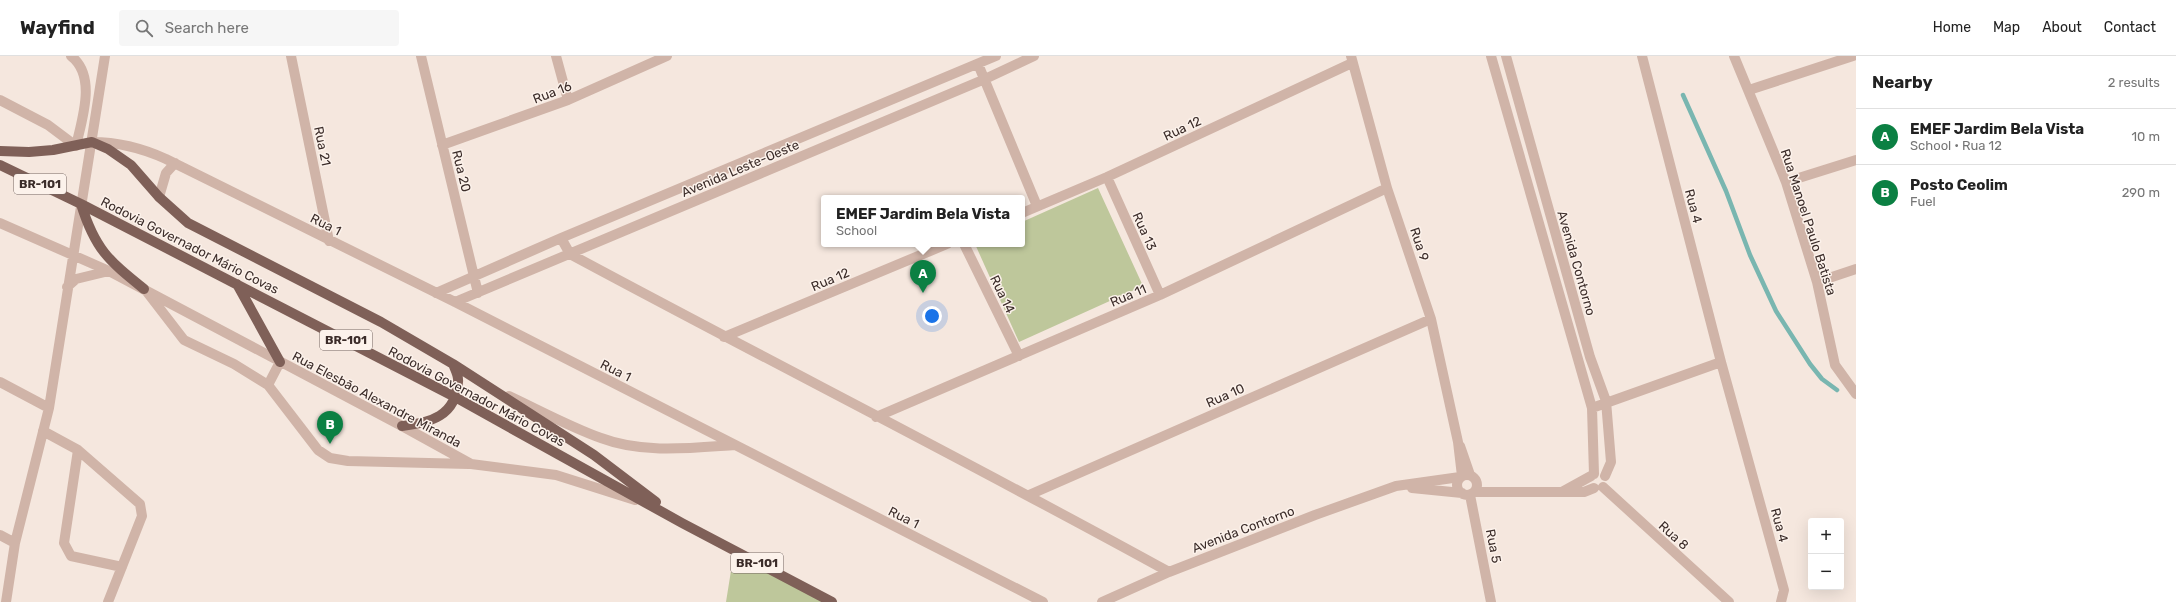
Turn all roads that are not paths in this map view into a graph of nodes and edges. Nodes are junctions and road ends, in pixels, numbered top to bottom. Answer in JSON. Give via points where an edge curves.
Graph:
{"nodes":[{"id":1,"x":71,"y":56,"type":"edge"},
{"id":2,"x":105,"y":56,"type":"edge"},
{"id":3,"x":291,"y":56,"type":"edge"},
{"id":4,"x":420,"y":56,"type":"edge"},
{"id":5,"x":556,"y":56,"type":"edge"},
{"id":6,"x":667,"y":56,"type":"edge"},
{"id":7,"x":996,"y":56,"type":"edge"},
{"id":8,"x":1034,"y":56,"type":"edge"},
{"id":9,"x":1491,"y":56,"type":"edge"},
{"id":10,"x":1506,"y":56,"type":"edge"},
{"id":11,"x":1642,"y":56,"type":"edge"},
{"id":12,"x":1734,"y":56,"type":"edge"},
{"id":13,"x":1853,"y":56,"type":"edge"},
{"id":14,"x":1352,"y":60,"type":"edge"},
{"id":15,"x":978,"y":64,"type":"junction"},
{"id":16,"x":985,"y":79,"type":"junction"},
{"id":17,"x":1749,"y":90,"type":"junction"},
{"id":18,"x":0,"y":100,"type":"edge"},
{"id":19,"x":568,"y":100,"type":"junction"},
{"id":20,"x":92,"y":142,"type":"junction"},
{"id":21,"x":442,"y":145,"type":"junction"},
{"id":22,"x":76,"y":146,"type":"junction"},
{"id":23,"x":0,"y":151,"type":"edge"},
{"id":24,"x":1856,"y":160,"type":"edge"},
{"id":25,"x":175,"y":163,"type":"junction"},
{"id":26,"x":0,"y":165,"type":"edge"},
{"id":27,"x":1107,"y":177,"type":"junction"},
{"id":28,"x":1786,"y":182,"type":"junction"},
{"id":29,"x":1387,"y":188,"type":"junction"},
{"id":30,"x":159,"y":197,"type":"junction"},
{"id":31,"x":80,"y":204,"type":"junction"},
{"id":32,"x":1037,"y":206,"type":"junction"},
{"id":33,"x":1025,"y":211,"type":"edge"},
{"id":34,"x":0,"y":223,"type":"edge"},
{"id":35,"x":561,"y":238,"type":"junction"},
{"id":36,"x":329,"y":241,"type":"junction"},
{"id":37,"x":940,"y":247,"type":"edge"},
{"id":38,"x":965,"y":247,"type":"edge"},
{"id":39,"x":73,"y":254,"type":"junction"},
{"id":40,"x":570,"y":254,"type":"junction"},
{"id":41,"x":1856,"y":269,"type":"edge"},
{"id":42,"x":109,"y":271,"type":"junction"},
{"id":43,"x":474,"y":275,"type":"junction"},
{"id":44,"x":1817,"y":282,"type":"junction"},
{"id":45,"x":237,"y":284,"type":"junction"},
{"id":46,"x":67,"y":287,"type":"junction"},
{"id":47,"x":144,"y":289,"type":"junction"},
{"id":48,"x":436,"y":293,"type":"junction"},
{"id":49,"x":478,"y":293,"type":"junction"},
{"id":50,"x":1160,"y":295,"type":"junction"},
{"id":51,"x":455,"y":302,"type":"junction"},
{"id":52,"x":1431,"y":319,"type":"junction"},
{"id":53,"x":724,"y":337,"type":"junction"},
{"id":54,"x":1019,"y":356,"type":"junction"},
{"id":55,"x":280,"y":362,"type":"junction"},
{"id":56,"x":1721,"y":362,"type":"junction"},
{"id":57,"x":453,"y":364,"type":"junction"},
{"id":58,"x":0,"y":382,"type":"edge"},
{"id":59,"x":268,"y":385,"type":"junction"},
{"id":60,"x":493,"y":389,"type":"junction"},
{"id":61,"x":1856,"y":393,"type":"edge"},
{"id":62,"x":455,"y":397,"type":"junction"},
{"id":63,"x":1606,"y":401,"type":"junction"},
{"id":64,"x":49,"y":408,"type":"junction"},
{"id":65,"x":1592,"y":408,"type":"junction"},
{"id":66,"x":876,"y":417,"type":"junction"},
{"id":67,"x":402,"y":426,"type":"junction"},
{"id":68,"x":43,"y":431,"type":"junction"},
{"id":69,"x":735,"y":445,"type":"junction"},
{"id":70,"x":78,"y":450,"type":"junction"},
{"id":71,"x":471,"y":464,"type":"junction"},
{"id":72,"x":1593,"y":475,"type":"junction"},
{"id":73,"x":1605,"y":476,"type":"junction"},
{"id":74,"x":1467,"y":477,"type":"junction"},
{"id":75,"x":1396,"y":486,"type":"junction"},
{"id":76,"x":1598,"y":487,"type":"junction"},
{"id":77,"x":1501,"y":491,"type":"junction"},
{"id":78,"x":1562,"y":492,"type":"junction"},
{"id":79,"x":1469,"y":493,"type":"junction"},
{"id":80,"x":1029,"y":495,"type":"junction"},
{"id":81,"x":648,"y":504,"type":"junction"},
{"id":82,"x":682,"y":523,"type":"junction"},
{"id":83,"x":0,"y":535,"type":"edge"},
{"id":84,"x":16,"y":543,"type":"junction"},
{"id":85,"x":122,"y":567,"type":"junction"},
{"id":86,"x":1169,"y":572,"type":"junction"},
{"id":87,"x":6,"y":602,"type":"edge"},
{"id":88,"x":108,"y":602,"type":"edge"},
{"id":89,"x":832,"y":602,"type":"edge"},
{"id":90,"x":1043,"y":602,"type":"edge"},
{"id":91,"x":1102,"y":602,"type":"edge"},
{"id":92,"x":1491,"y":602,"type":"edge"},
{"id":93,"x":1729,"y":602,"type":"edge"},
{"id":94,"x":1781,"y":602,"type":"edge"}],
"edges":[{"from":1,"to":22,"type":"street","via":[[84,73],[86,85]]},
{"from":2,"to":20,"type":"street"},
{"from":3,"to":36,"type":"street","name":"Rua 21"},
{"from":4,"to":21,"type":"street","name":"Rua 20"},
{"from":5,"to":19,"type":"street"},
{"from":6,"to":19,"type":"street","name":"Rua 16"},
{"from":7,"to":15,"type":"street","name":"Avenida Leste-Oeste"},
{"from":8,"to":16,"type":"street","name":"Avenida Leste-Oeste"},
{"from":9,"to":65,"type":"street","name":"Avenida Contorno"},
{"from":10,"to":63,"type":"street","name":"Avenida Contorno","via":[[1590,357]]},
{"from":11,"to":56,"type":"street","name":"Rua 4"},
{"from":12,"to":17,"type":"street","name":"Rua Manoel Paulo Batista"},
{"from":13,"to":17,"type":"street"},
{"from":14,"to":27,"type":"street","name":"Rua 12"},
{"from":14,"to":29,"type":"street","name":"Rua 9"},
{"from":15,"to":16,"type":"street"},
{"from":15,"to":35,"type":"street","name":"Avenida Leste-Oeste"},
{"from":16,"to":32,"type":"street"},
{"from":16,"to":40,"type":"street","name":"Avenida Leste-Oeste"},
{"from":17,"to":28,"type":"street","name":"Rua Manoel Paulo Batista"},
{"from":18,"to":22,"type":"street","via":[[48,125]]},
{"from":19,"to":21,"type":"street","name":"Rua 16"},
{"from":20,"to":22,"type":"main road"},
{"from":20,"to":25,"type":"street","name":"Rua 1","via":[[109,142],[146,150]]},
{"from":20,"to":30,"type":"main road","via":[[118,155]]},
{"from":20,"to":31,"type":"street"},
{"from":21,"to":43,"type":"street","name":"Rua 20"},
{"from":22,"to":23,"type":"main road","via":[[29,152]]},
{"from":24,"to":28,"type":"street"},
{"from":25,"to":30,"type":"street","via":[[166,173]]},
{"from":25,"to":36,"type":"street","name":"Rua 1"},
{"from":26,"to":31,"type":"main road","name":"Rodovia Governador Mário Covas","number":"BR-101"},
{"from":27,"to":32,"type":"street","name":"Rua 12"},
{"from":27,"to":50,"type":"street","name":"Rua 13"},
{"from":28,"to":44,"type":"street","name":"Rua Manoel Paulo Batista"},
{"from":29,"to":50,"type":"street","name":"Rua 11"},
{"from":29,"to":52,"type":"street","name":"Rua 9"},
{"from":30,"to":57,"type":"main road","via":[[188,223],[381,322]]},
{"from":31,"to":39,"type":"street"},
{"from":31,"to":45,"type":"main road","name":"Rodovia Governador Mário Covas","number":"BR-101"},
{"from":31,"to":47,"type":"main road","via":[[97,244],[110,261]]},
{"from":32,"to":33,"type":"street","name":"Rua 12"},
{"from":34,"to":39,"type":"street","name":"Rua Elesbão Alexandre Miranda"},
{"from":35,"to":40,"type":"street"},
{"from":35,"to":43,"type":"street","name":"Avenida Leste-Oeste"},
{"from":36,"to":48,"type":"street","name":"Rua 1"},
{"from":37,"to":53,"type":"street","name":"Rua 12"},
{"from":38,"to":54,"type":"street","name":"Rua 14"},
{"from":39,"to":42,"type":"street","name":"Rua Elesbão Alexandre Miranda"},
{"from":39,"to":46,"type":"street"},
{"from":40,"to":49,"type":"street","name":"Avenida Leste-Oeste"},
{"from":40,"to":53,"type":"street"},
{"from":41,"to":44,"type":"street"},
{"from":42,"to":46,"type":"street","via":[[76,279]]},
{"from":42,"to":47,"type":"street","name":"Rua Elesbão Alexandre Miranda"},
{"from":43,"to":48,"type":"street","name":"Avenida Leste-Oeste"},
{"from":43,"to":49,"type":"street","name":"Rua 20"},
{"from":44,"to":61,"type":"street","name":"Rua Manoel Paulo Batista","via":[[1835,365]]},
{"from":45,"to":55,"type":"main road"},
{"from":45,"to":62,"type":"main road","name":"Rodovia Governador Mário Covas","number":"BR-101"},
{"from":46,"to":64,"type":"street"},
{"from":47,"to":55,"type":"street","name":"Rua Elesbão Alexandre Miranda"},
{"from":47,"to":59,"type":"street","via":[[184,340],[234,364]]},
{"from":48,"to":51,"type":"street","name":"Rua 1"},
{"from":49,"to":51,"type":"street","name":"Avenida Leste-Oeste"},
{"from":50,"to":54,"type":"street","name":"Rua 11"},
{"from":51,"to":69,"type":"street","name":"Rua 1"},
{"from":52,"to":74,"type":"street","name":"Rua 9","via":[[1458,442],[1466,458]]},
{"from":52,"to":80,"type":"street","name":"Rua 10"},
{"from":53,"to":66,"type":"street"},
{"from":54,"to":66,"type":"street","name":"Rua 11"},
{"from":55,"to":59,"type":"street"},
{"from":55,"to":67,"type":"street","name":"Rua Elesbão Alexandre Miranda"},
{"from":56,"to":63,"type":"street"},
{"from":56,"to":94,"type":"street","name":"Rua 4","via":[[1784,590]]},
{"from":57,"to":60,"type":"main road"},
{"from":57,"to":62,"type":"main road","via":[[459,381]]},
{"from":58,"to":64,"type":"street"},
{"from":59,"to":71,"type":"street","via":[[318,450],[330,458],[348,462]]},
{"from":60,"to":69,"type":"street","via":[[610,440],[674,449]]},
{"from":60,"to":82,"type":"main road","via":[[594,455]]},
{"from":62,"to":67,"type":"main road","via":[[443,415],[423,423]]},
{"from":62,"to":81,"type":"main road","name":"Rodovia Governador Mário Covas","number":"BR-101"},
{"from":63,"to":65,"type":"street"},
{"from":63,"to":73,"type":"street","name":"Avenida Contorno","via":[[1611,462]]},
{"from":64,"to":68,"type":"street"},
{"from":65,"to":72,"type":"street","name":"Avenida Contorno"},
{"from":66,"to":80,"type":"street"},
{"from":67,"to":71,"type":"street","name":"Rua Elesbão Alexandre Miranda"},
{"from":68,"to":70,"type":"street"},
{"from":68,"to":84,"type":"street"},
{"from":69,"to":90,"type":"street","name":"Rua 1"},
{"from":70,"to":85,"type":"street","via":[[140,504],[142,516]]},
{"from":70,"to":85,"type":"street","via":[[64,543],[71,556]]},
{"from":71,"to":81,"type":"street","name":"Rua Elesbão Alexandre Miranda","via":[[556,474]]},
{"from":72,"to":73,"type":"street","via":[[1602,473]]},
{"from":72,"to":76,"type":"street","via":[[1590,481]]},
{"from":72,"to":78,"type":"street","name":"Avenida Contorno"},
{"from":73,"to":76,"type":"street","via":[[1606,480]]},
{"from":74,"to":75,"type":"street","name":"Avenida Contorno"},
{"from":74,"to":77,"type":"street","name":"Avenida Contorno"},
{"from":74,"to":79,"type":"street","via":[[1478,484]]},
{"from":74,"to":79,"type":"street","name":"Rua 5","via":[[1457,485]]},
{"from":75,"to":79,"type":"street","name":"Avenida Contorno"},
{"from":75,"to":86,"type":"street","name":"Avenida Contorno"},
{"from":76,"to":78,"type":"street","name":"Avenida Contorno","via":[[1584,492]]},
{"from":76,"to":93,"type":"street","name":"Rua 8"},
{"from":77,"to":78,"type":"street","name":"Avenida Contorno"},
{"from":77,"to":79,"type":"street","name":"Avenida Contorno"},
{"from":79,"to":92,"type":"street","name":"Rua 5"},
{"from":80,"to":86,"type":"street"},
{"from":81,"to":82,"type":"main road","name":"Rodovia Governador Mário Covas","number":"BR-101"},
{"from":82,"to":89,"type":"main road","name":"Rodovia Governador Mário Covas","number":"BR-101"},
{"from":83,"to":84,"type":"street"},
{"from":84,"to":87,"type":"street"},
{"from":85,"to":88,"type":"street"},
{"from":86,"to":91,"type":"street","name":"Avenida Contorno"}]}
